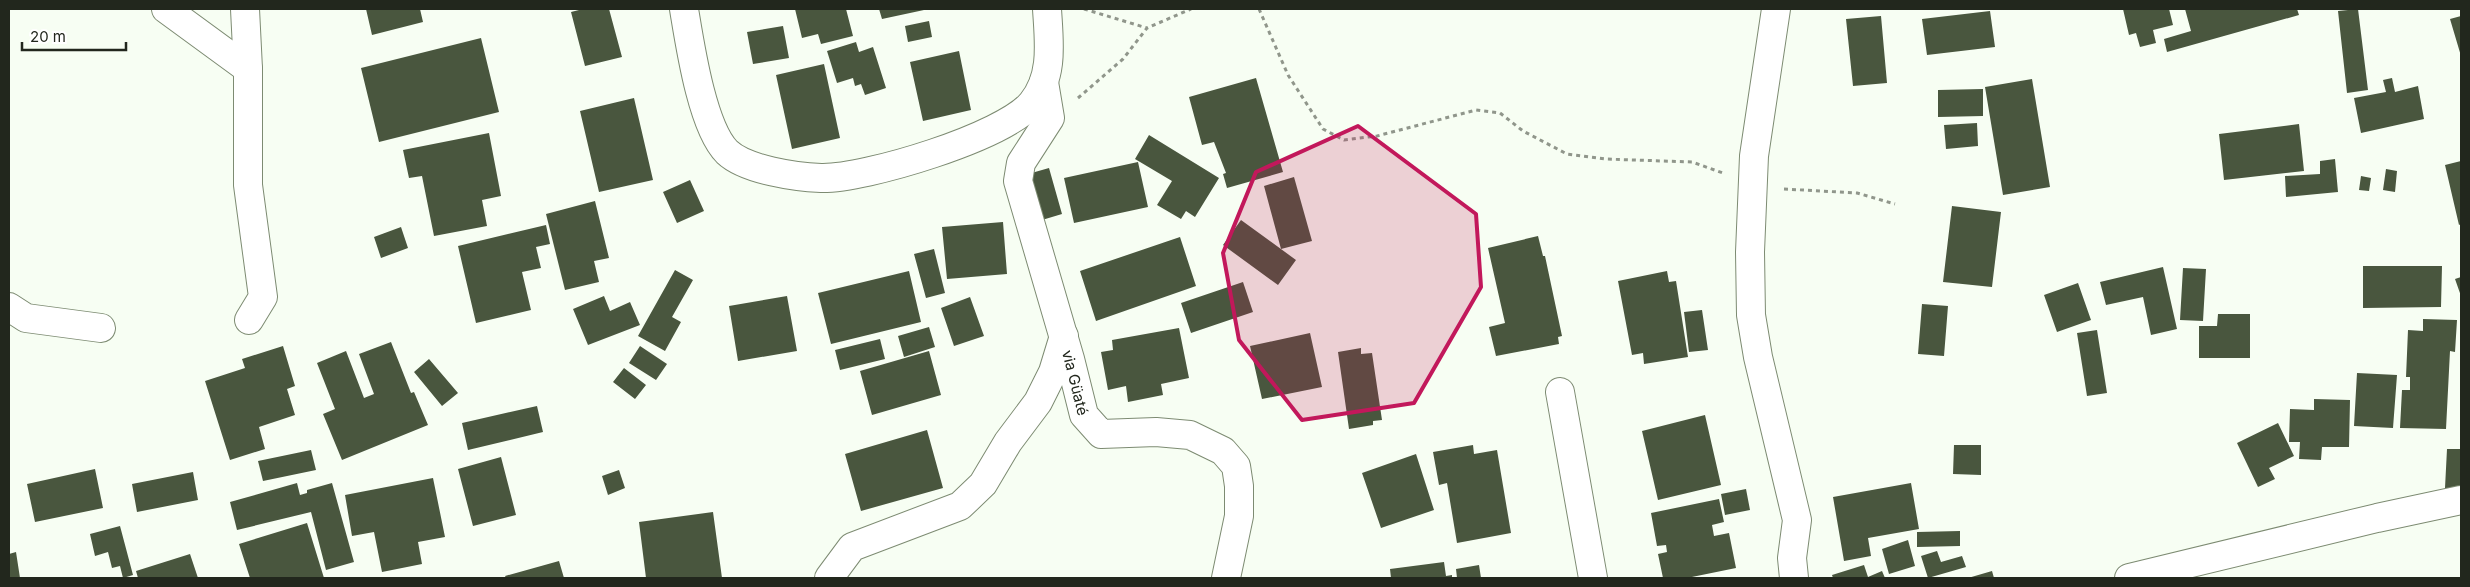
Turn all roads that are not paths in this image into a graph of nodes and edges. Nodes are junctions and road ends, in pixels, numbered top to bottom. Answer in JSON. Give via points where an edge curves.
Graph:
{"nodes":[{"id":1,"x":166,"y":9,"type":"edge"},
{"id":2,"x":245,"y":9,"type":"edge"},
{"id":3,"x":684,"y":9,"type":"edge"},
{"id":4,"x":1047,"y":9,"type":"edge"},
{"id":5,"x":1776,"y":9,"type":"edge"},
{"id":6,"x":248,"y":69,"type":"junction"},
{"id":7,"x":1044,"y":82,"type":"junction"},
{"id":8,"x":9,"y":307,"type":"edge"},
{"id":9,"x":249,"y":320,"type":"dead end"},
{"id":10,"x":101,"y":328,"type":"dead end"},
{"id":11,"x":1064,"y":336,"type":"junction"},
{"id":12,"x":1560,"y":392,"type":"dead end"},
{"id":13,"x":2461,"y":500,"type":"edge"},
{"id":14,"x":829,"y":578,"type":"edge"},
{"id":15,"x":1226,"y":578,"type":"edge"},
{"id":16,"x":1593,"y":578,"type":"edge"},
{"id":17,"x":1794,"y":578,"type":"edge"},
{"id":18,"x":2129,"y":578,"type":"edge"}],
"edges":[{"from":1,"to":6,"type":"street"},
{"from":2,"to":6,"type":"street"},
{"from":3,"to":7,"type":"street","via":[[691,52],[713,130],[734,156],[747,164],[777,172],[822,178],[871,171],[929,156],[1004,123],[1031,104]]},
{"from":4,"to":7,"type":"street","via":[[1049,50]]},
{"from":5,"to":17,"type":"street","via":[[1754,156],[1751,315],[1797,520],[1792,558]]},
{"from":6,"to":9,"type":"street","via":[[248,185],[263,297]]},
{"from":7,"to":11,"type":"street","name":"via Güaté","via":[[1050,118],[1021,163],[1018,181]]},
{"from":8,"to":10,"type":"street","via":[[26,318]]},
{"from":11,"to":14,"type":"street","via":[[1053,372],[1038,402],[1008,442],[983,484],[960,506],[852,547]]},
{"from":11,"to":15,"type":"street","name":"via Güaté","via":[[1084,416],[1101,434],[1156,432],[1190,435],[1223,451],[1236,466],[1239,516]]},
{"from":12,"to":16,"type":"street"},
{"from":13,"to":18,"type":"street"}]}
